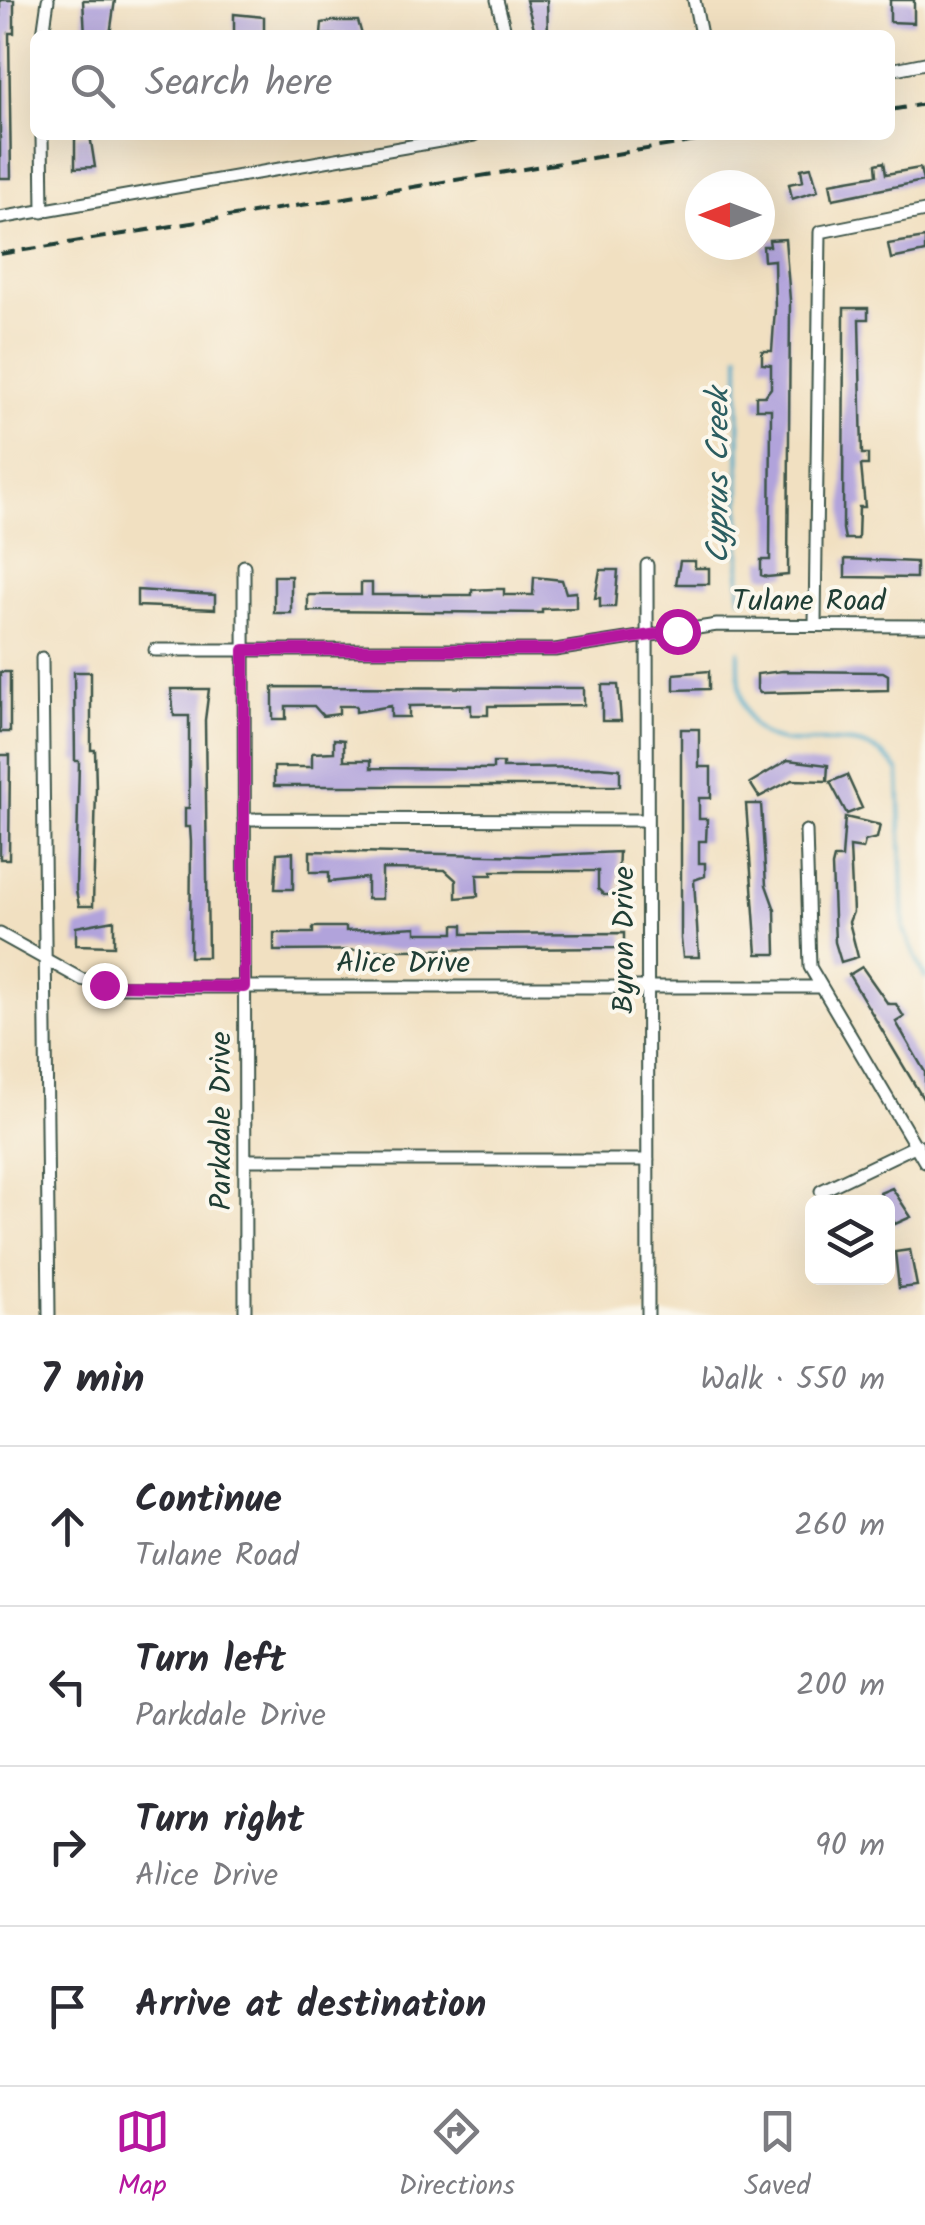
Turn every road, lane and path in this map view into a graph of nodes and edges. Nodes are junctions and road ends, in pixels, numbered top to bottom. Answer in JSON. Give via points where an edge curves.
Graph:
{"nodes":[{"id":1,"x":48,"y":0,"type":"edge"},
{"id":2,"x":496,"y":0,"type":"edge"},
{"id":3,"x":694,"y":0,"type":"edge"},
{"id":4,"x":44,"y":30,"type":"edge"},
{"id":5,"x":505,"y":30,"type":"edge"},
{"id":6,"x":701,"y":30,"type":"edge"},
{"id":7,"x":925,"y":63,"type":"edge"},
{"id":8,"x":895,"y":69,"type":"edge"},
{"id":9,"x":42,"y":140,"type":"edge"},
{"id":10,"x":446,"y":140,"type":"edge"},
{"id":11,"x":925,"y":210,"type":"edge"},
{"id":12,"x":43,"y":212,"type":"junction"},
{"id":13,"x":0,"y":218,"type":"edge"},
{"id":14,"x":647,"y":565,"type":"dead end"},
{"id":15,"x":244,"y":566,"type":"dead end"},
{"id":16,"x":815,"y":625,"type":"junction"},
{"id":17,"x":925,"y":626,"type":"edge"},
{"id":18,"x":647,"y":637,"type":"junction"},
{"id":19,"x":155,"y":650,"type":"dead end"},
{"id":20,"x":244,"y":650,"type":"junction"},
{"id":21,"x":42,"y":658,"type":"dead end"},
{"id":22,"x":244,"y":819,"type":"junction"},
{"id":23,"x":648,"y":820,"type":"junction"},
{"id":24,"x":806,"y":831,"type":"dead end"},
{"id":25,"x":0,"y":934,"type":"edge"},
{"id":26,"x":46,"y":960,"type":"junction"},
{"id":27,"x":244,"y":987,"type":"junction"},
{"id":28,"x":648,"y":987,"type":"junction"},
{"id":29,"x":819,"y":987,"type":"junction"},
{"id":30,"x":918,"y":1146,"type":"junction"},
{"id":31,"x":245,"y":1160,"type":"junction"},
{"id":32,"x":648,"y":1160,"type":"junction"},
{"id":33,"x":925,"y":1162,"type":"edge"},
{"id":34,"x":822,"y":1191,"type":"dead end"},
{"id":35,"x":49,"y":1315,"type":"edge"},
{"id":36,"x":245,"y":1315,"type":"edge"},
{"id":37,"x":648,"y":1315,"type":"edge"}],
"edges":[{"from":1,"to":4,"type":"street"},
{"from":2,"to":5,"type":"street"},
{"from":3,"to":6,"type":"street"},
{"from":7,"to":8,"type":"street"},
{"from":9,"to":12,"type":"street"},
{"from":10,"to":12,"type":"street"},
{"from":11,"to":16,"type":"street","via":[[820,232]]},
{"from":12,"to":13,"type":"street"},
{"from":14,"to":18,"type":"street","name":"Byron Drive"},
{"from":15,"to":20,"type":"street","name":"Parkdale Drive"},
{"from":16,"to":17,"type":"street","name":"Tulane Road"},
{"from":16,"to":18,"type":"street","name":"Tulane Road","via":[[718,625]]},
{"from":18,"to":20,"type":"street","name":"Tulane Road","via":[[554,650]]},
{"from":18,"to":23,"type":"street","name":"Byron Drive"},
{"from":19,"to":20,"type":"street","name":"Tulane Road"},
{"from":20,"to":22,"type":"street","name":"Parkdale Drive"},
{"from":21,"to":26,"type":"street"},
{"from":22,"to":23,"type":"street"},
{"from":22,"to":27,"type":"street","name":"Parkdale Drive"},
{"from":23,"to":28,"type":"street","name":"Byron Drive"},
{"from":24,"to":29,"type":"street","via":[[806,945]]},
{"from":25,"to":26,"type":"street","name":"Alice Drive"},
{"from":26,"to":27,"type":"street","name":"Alice Drive","via":[[82,979],[118,987]]},
{"from":26,"to":35,"type":"street"},
{"from":27,"to":28,"type":"street","name":"Alice Drive"},
{"from":27,"to":31,"type":"street","name":"Parkdale Drive"},
{"from":28,"to":29,"type":"street","name":"Alice Drive"},
{"from":28,"to":32,"type":"street","name":"Byron Drive"},
{"from":29,"to":30,"type":"street"},
{"from":30,"to":33,"type":"street"},
{"from":30,"to":34,"type":"street"},
{"from":31,"to":32,"type":"street"},
{"from":31,"to":36,"type":"street","name":"Parkdale Drive"},
{"from":32,"to":37,"type":"street","name":"Byron Drive"}]}
